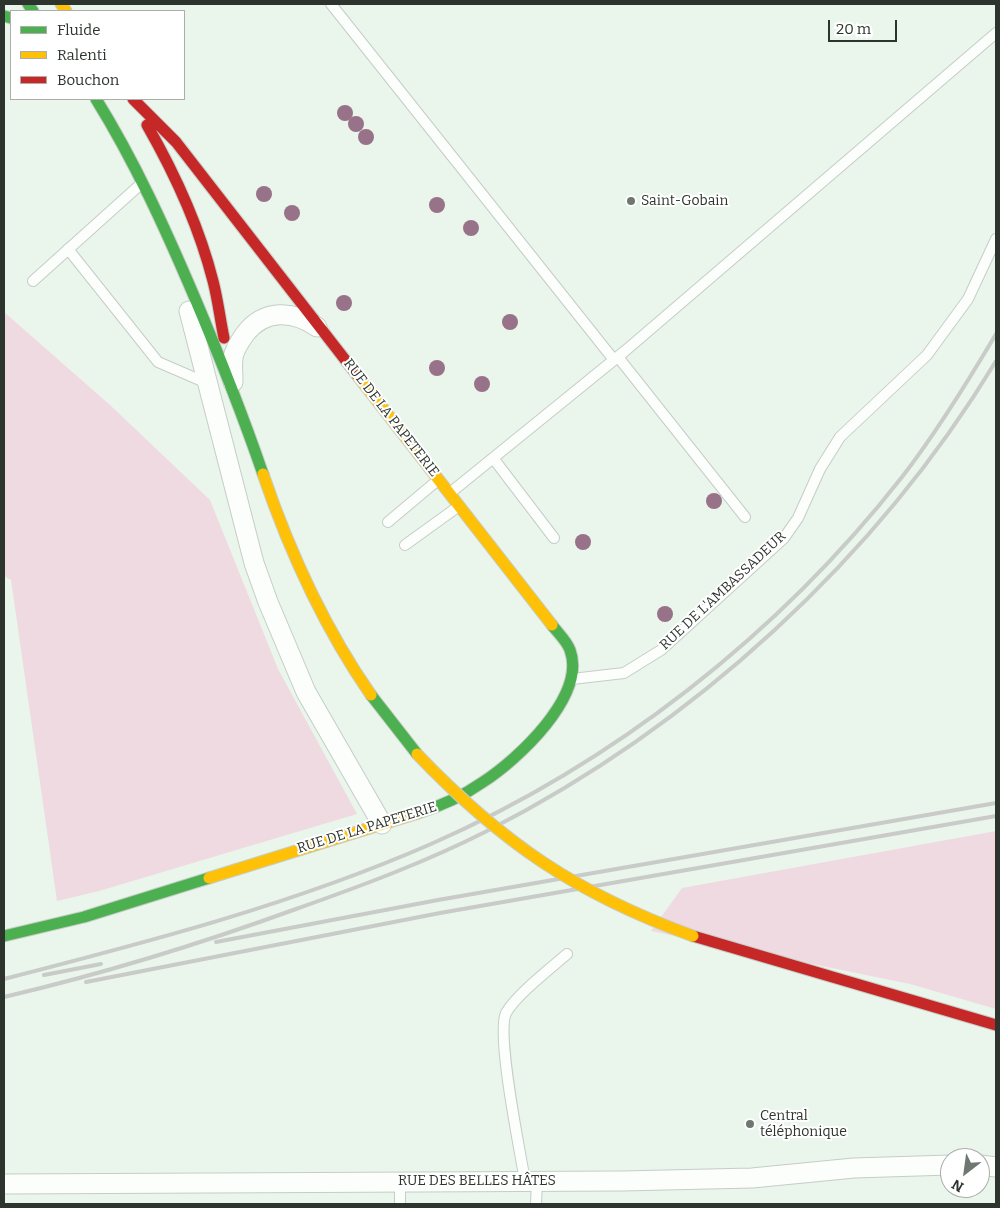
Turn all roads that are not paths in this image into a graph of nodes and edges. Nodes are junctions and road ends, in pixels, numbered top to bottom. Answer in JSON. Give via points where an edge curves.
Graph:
{"nodes":[{"id":1,"x":331,"y":4,"type":"edge"},
{"id":2,"x":996,"y":34,"type":"edge"},
{"id":3,"x":97,"y":100,"type":"edge"},
{"id":4,"x":133,"y":100,"type":"edge"},
{"id":5,"x":133,"y":100,"type":"edge"},
{"id":6,"x":144,"y":180,"type":"junction"},
{"id":7,"x":168,"y":232,"type":"junction"},
{"id":8,"x":996,"y":239,"type":"edge"},
{"id":9,"x":68,"y":249,"type":"junction"},
{"id":10,"x":33,"y":280,"type":"dead end"},
{"id":11,"x":334,"y":344,"type":"junction"},
{"id":12,"x":616,"y":358,"type":"junction"},
{"id":13,"x":210,"y":384,"type":"junction"},
{"id":14,"x":234,"y":391,"type":"junction"},
{"id":15,"x":493,"y":458,"type":"junction"},
{"id":16,"x":439,"y":480,"type":"junction"},
{"id":17,"x":450,"y":493,"type":"junction"},
{"id":18,"x":459,"y":506,"type":"junction"},
{"id":19,"x":746,"y":517,"type":"dead end"},
{"id":20,"x":388,"y":522,"type":"dead end"},
{"id":21,"x":554,"y":538,"type":"dead end"},
{"id":22,"x":405,"y":545,"type":"dead end"},
{"id":23,"x":571,"y":679,"type":"junction"},
{"id":24,"x":382,"y":824,"type":"junction"},
{"id":25,"x":4,"y":936,"type":"edge"},
{"id":26,"x":567,"y":954,"type":"dead end"},
{"id":27,"x":996,"y":1025,"type":"edge"},
{"id":28,"x":940,"y":1165,"type":"edge"},
{"id":29,"x":400,"y":1181,"type":"junction"},
{"id":30,"x":531,"y":1181,"type":"junction"},
{"id":31,"x":4,"y":1184,"type":"edge"},
{"id":32,"x":400,"y":1204,"type":"edge"},
{"id":33,"x":536,"y":1204,"type":"edge"}],
"edges":[{"from":1,"to":12,"type":"lane"},
{"from":2,"to":12,"type":"lane"},
{"from":3,"to":6,"type":"main road"},
{"from":4,"to":11,"type":"main road","name":"RUE DE LA PAPETERIE","via":[[176,142]]},
{"from":5,"to":14,"type":"main road","via":[[171,170],[192,220],[213,281]]},
{"from":6,"to":7,"type":"main road"},
{"from":6,"to":9,"type":"lane"},
{"from":7,"to":13,"type":"street"},
{"from":7,"to":14,"type":"main road"},
{"from":8,"to":23,"type":"lane","name":"RUE DE L'AMBASSADEUR","via":[[968,299],[927,355],[840,436],[820,468],[798,518],[784,538],[661,650],[624,674]]},
{"from":9,"to":10,"type":"lane"},
{"from":9,"to":13,"type":"lane","via":[[158,362]]},
{"from":11,"to":14,"type":"street","name":"RUE DE LA PAPETERIE","via":[[309,322],[293,315],[276,314],[261,319],[236,349],[233,358]]},
{"from":11,"to":16,"type":"main road","name":"RUE DE LA PAPETERIE"},
{"from":12,"to":15,"type":"lane"},
{"from":12,"to":19,"type":"lane"},
{"from":13,"to":24,"type":"street","via":[[254,563],[268,602],[306,692]]},
{"from":14,"to":27,"type":"main road","bridge":true,"via":[[309,593],[356,675],[384,715],[416,754],[464,803],[515,845],[642,917],[693,936]]},
{"from":15,"to":17,"type":"lane"},
{"from":15,"to":21,"type":"lane"},
{"from":16,"to":17,"type":"main road","name":"RUE DE LA PAPETERIE"},
{"from":16,"to":20,"type":"lane"},
{"from":17,"to":18,"type":"main road","name":"RUE DE LA PAPETERIE"},
{"from":18,"to":22,"type":"lane"},
{"from":18,"to":23,"type":"main road","name":"RUE DE LA PAPETERIE","via":[[570,649]]},
{"from":23,"to":24,"type":"main road","name":"RUE DE LA PAPETERIE","via":[[553,712],[533,738],[483,782],[439,807]]},
{"from":24,"to":25,"type":"main road","name":"RUE DE LA PAPETERIE","via":[[84,917]]},
{"from":26,"to":30,"type":"lane","via":[[505,1015],[503,1045]]},
{"from":28,"to":30,"type":"street","name":"RUE DES BELLES HÂTES","via":[[854,1168],[752,1178]]},
{"from":29,"to":30,"type":"street","name":"RUE DES BELLES HÂTES"},
{"from":29,"to":31,"type":"street","name":"RUE DES BELLES HÂTES"},
{"from":29,"to":32,"type":"lane"},
{"from":30,"to":33,"type":"lane"}]}
